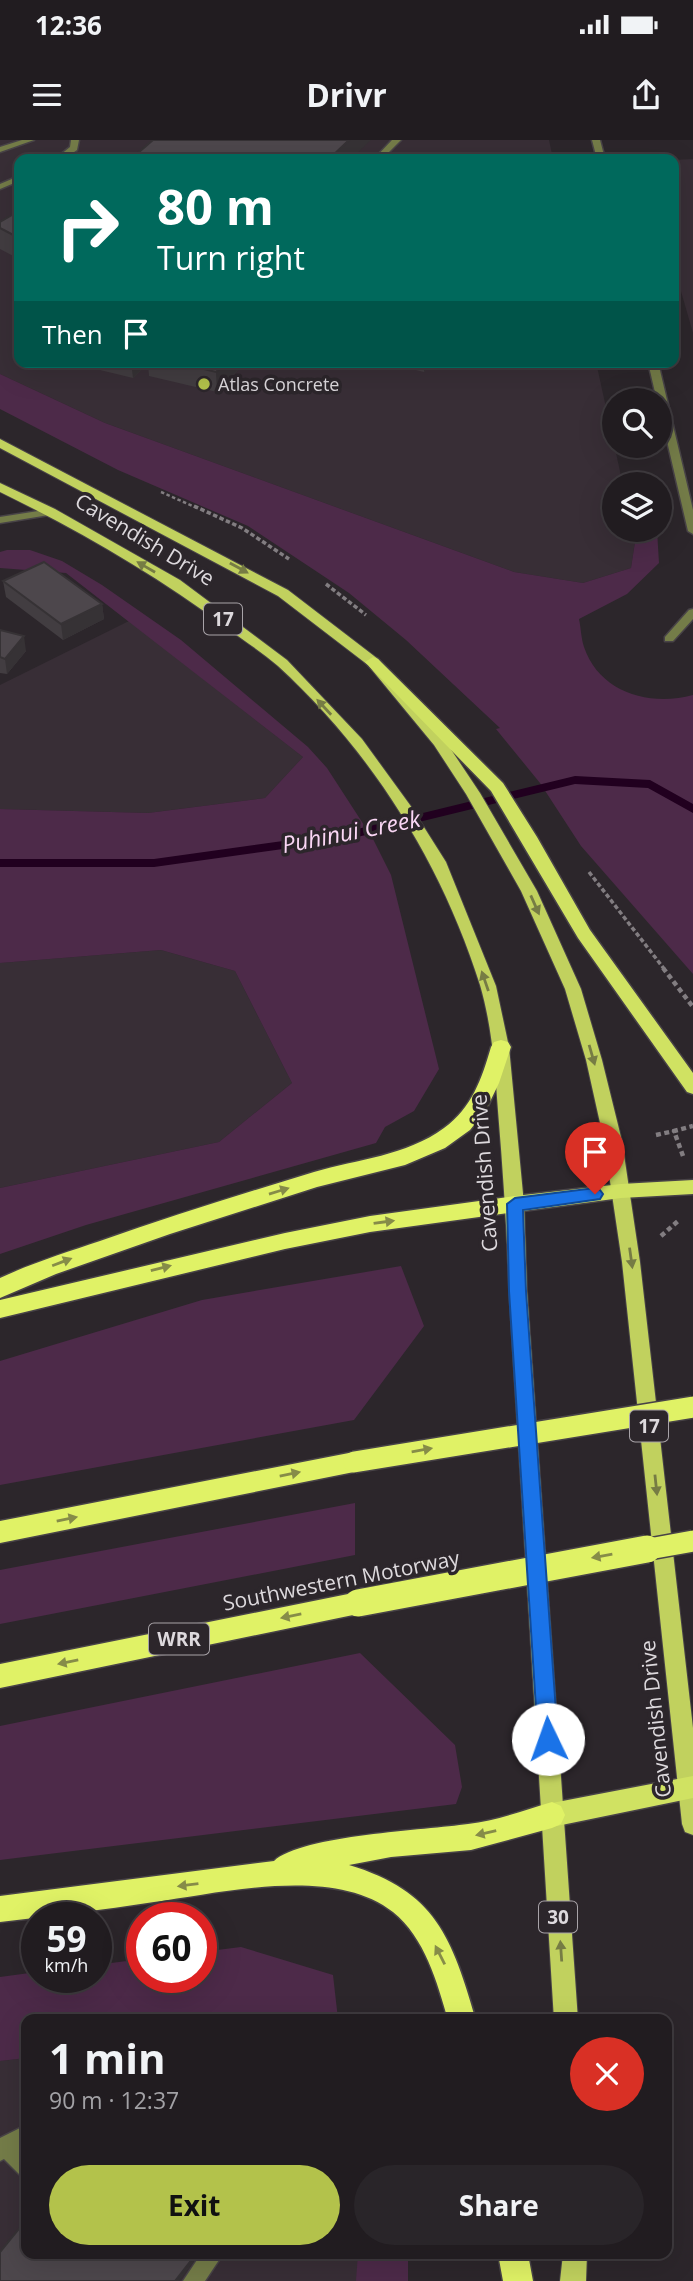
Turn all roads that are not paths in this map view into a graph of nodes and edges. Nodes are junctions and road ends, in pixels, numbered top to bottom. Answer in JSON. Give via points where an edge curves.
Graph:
{"nodes":[{"id":1,"x":30,"y":140,"type":"edge"},
{"id":2,"x":75,"y":140,"type":"edge"},
{"id":3,"x":397,"y":140,"type":"edge"},
{"id":4,"x":0,"y":150,"type":"edge"},
{"id":5,"x":66,"y":154,"type":"edge"},
{"id":6,"x":383,"y":154,"type":"edge"},
{"id":7,"x":654,"y":368,"type":"edge"},
{"id":8,"x":0,"y":443,"type":"edge"},
{"id":9,"x":0,"y":487,"type":"edge"},
{"id":10,"x":51,"y":512,"type":"junction"},
{"id":11,"x":691,"y":519,"type":"edge"},
{"id":12,"x":0,"y":520,"type":"edge"},
{"id":13,"x":693,"y":531,"type":"edge"},
{"id":14,"x":693,"y":612,"type":"edge"},
{"id":15,"x":669,"y":639,"type":"dead end"},
{"id":16,"x":373,"y":662,"type":"joint"},
{"id":17,"x":445,"y":740,"type":"junction"},
{"id":18,"x":501,"y":1047,"type":"junction"},
{"id":19,"x":693,"y":1087,"type":"edge"},
{"id":20,"x":693,"y":1187,"type":"edge"},
{"id":21,"x":621,"y":1191,"type":"junction"},
{"id":22,"x":515,"y":1204,"type":"junction"},
{"id":23,"x":0,"y":1289,"type":"edge"},
{"id":24,"x":0,"y":1309,"type":"edge"},
{"id":25,"x":693,"y":1408,"type":"edge"},
{"id":26,"x":0,"y":1532,"type":"edge"},
{"id":27,"x":693,"y":1541,"type":"edge"},
{"id":28,"x":0,"y":1676,"type":"edge"},
{"id":29,"x":691,"y":1788,"type":"edge"},
{"id":30,"x":552,"y":1815,"type":"junction"},
{"id":31,"x":693,"y":1824,"type":"edge"},
{"id":32,"x":256,"y":1876,"type":"junction"},
{"id":33,"x":0,"y":1909,"type":"edge"},
{"id":34,"x":461,"y":2014,"type":"edge"},
{"id":35,"x":566,"y":2014,"type":"edge"},
{"id":36,"x":21,"y":2137,"type":"edge"},
{"id":37,"x":2,"y":2149,"type":"edge"},
{"id":38,"x":21,"y":2163,"type":"edge"},
{"id":39,"x":209,"y":2259,"type":"edge"},
{"id":40,"x":514,"y":2259,"type":"edge"},
{"id":41,"x":575,"y":2259,"type":"edge"},
{"id":42,"x":193,"y":2281,"type":"edge"},
{"id":43,"x":518,"y":2281,"type":"edge"},
{"id":44,"x":573,"y":2281,"type":"edge"}],
"edges":[{"from":1,"to":4,"type":"street"},
{"from":2,"to":5,"type":"street","via":[[74,148]]},
{"from":3,"to":6,"type":"street"},
{"from":7,"to":11,"type":"street"},
{"from":8,"to":16,"type":"main road","name":"Cavendish Drive","number":"17","one_way":true,"via":[[284,593]]},
{"from":9,"to":10,"type":"main road","number":"17"},
{"from":10,"to":12,"type":"street"},
{"from":18,"to":10,"type":"main road","name":"Cavendish Drive","number":"17","one_way":true,"via":[[488,986],[438,862],[370,758],[282,663],[175,583]]},
{"from":11,"to":13,"type":"street"},
{"from":14,"to":15,"type":"street"},
{"from":16,"to":17,"type":"highway"},
{"from":17,"to":19,"type":"highway","via":[[497,787],[584,934]]},
{"from":17,"to":21,"type":"main road","name":"Cavendish Drive","number":"17","one_way":true,"via":[[529,891],[573,989],[594,1060]]},
{"from":18,"to":22,"type":"main road","name":"Cavendish Drive","number":"17"},
{"from":23,"to":18,"type":"highway","one_way":true,"via":[[95,1249],[429,1147],[472,1116],[487,1093]]},
{"from":20,"to":21,"type":"highway"},
{"from":21,"to":22,"type":"highway"},
{"from":21,"to":29,"type":"main road","name":"Cavendish Drive","number":"17","one_way":true},
{"from":24,"to":22,"type":"highway","one_way":true,"via":[[285,1241]]},
{"from":22,"to":30,"type":"main road","name":"Cavendish Drive","number":"17"},
{"from":26,"to":25,"type":"highway","one_way":true,"bridge":true,"via":[[355,1462]]},
{"from":27,"to":28,"type":"highway","name":"Southwestern Motorway","number":"WRR","one_way":true,"bridge":true},
{"from":29,"to":30,"type":"highway"},
{"from":29,"to":31,"type":"main road","name":"Cavendish Drive"},
{"from":30,"to":32,"type":"highway","one_way":true,"via":[[471,1837],[391,1844],[320,1857]]},
{"from":35,"to":30,"type":"main road","name":"Cavendish Drive","number":"30","one_way":true},
{"from":32,"to":33,"type":"highway","one_way":true},
{"from":34,"to":32,"type":"highway","one_way":true,"via":[[443,1956],[402,1902],[351,1878]]},
{"from":36,"to":37,"type":"street"},
{"from":37,"to":38,"type":"street"},
{"from":39,"to":42,"type":"street"},
{"from":40,"to":43,"type":"highway"},
{"from":41,"to":44,"type":"main road"}]}
